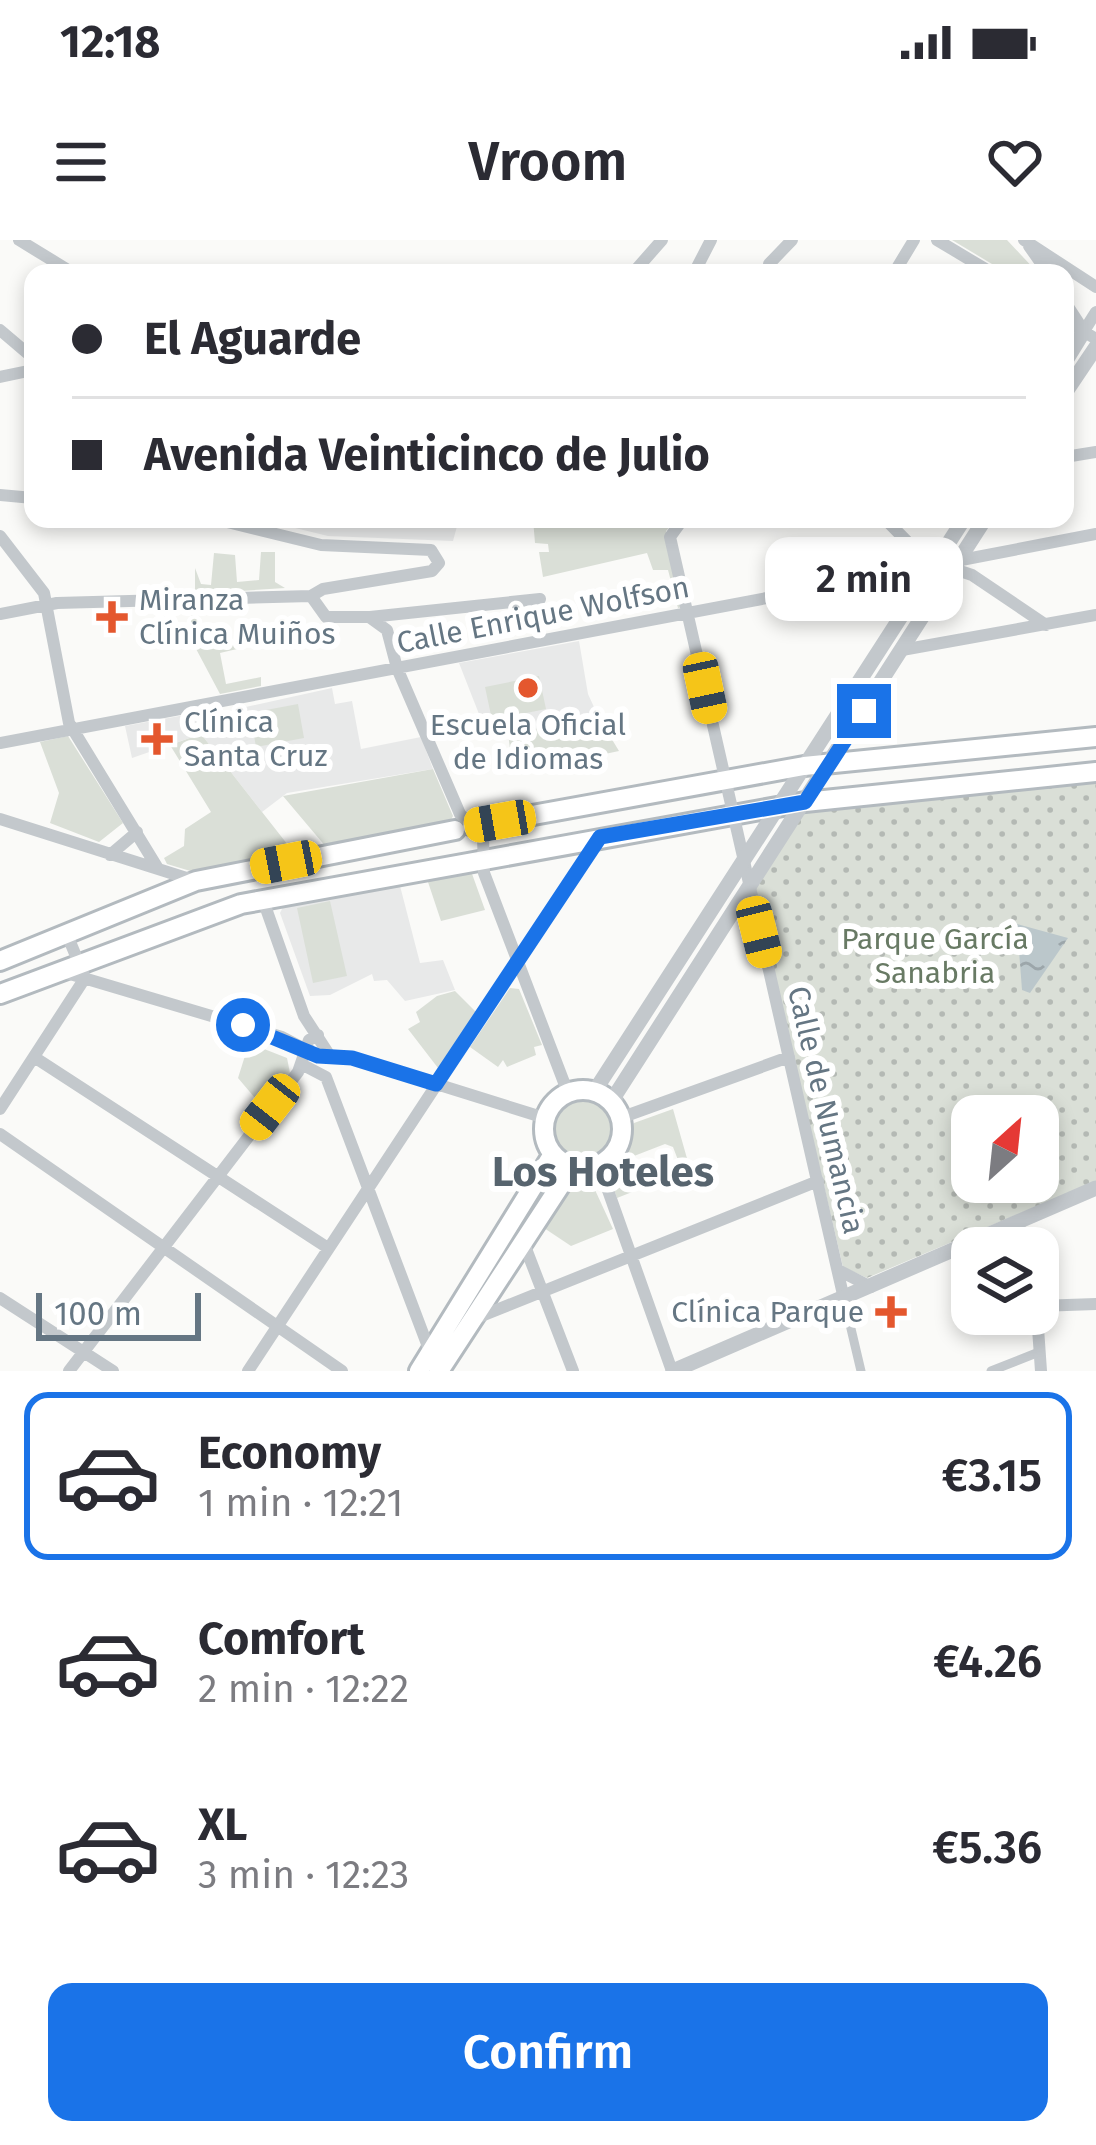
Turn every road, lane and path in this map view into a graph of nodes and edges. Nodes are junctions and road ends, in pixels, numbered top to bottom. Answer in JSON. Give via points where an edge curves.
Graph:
{"nodes":[{"id":1,"x":19,"y":240,"type":"edge"},
{"id":2,"x":792,"y":240,"type":"edge"},
{"id":3,"x":937,"y":240,"type":"edge"},
{"id":4,"x":1024,"y":240,"type":"edge"},
{"id":5,"x":58,"y":264,"type":"edge"},
{"id":6,"x":769,"y":264,"type":"dead end"},
{"id":7,"x":977,"y":264,"type":"edge"},
{"id":8,"x":1047,"y":264,"type":"edge"},
{"id":9,"x":1096,"y":312,"type":"edge"},
{"id":10,"x":1074,"y":317,"type":"edge"},
{"id":11,"x":0,"y":330,"type":"edge"},
{"id":12,"x":1092,"y":347,"type":"edge"},
{"id":13,"x":24,"y":350,"type":"edge"},
{"id":14,"x":1074,"y":378,"type":"edge"},
{"id":15,"x":252,"y":528,"type":"edge"},
{"id":16,"x":676,"y":528,"type":"edge"},
{"id":17,"x":894,"y":528,"type":"edge"},
{"id":18,"x":958,"y":528,"type":"edge"},
{"id":19,"x":979,"y":528,"type":"edge"},
{"id":20,"x":1096,"y":534,"type":"edge"},
{"id":21,"x":0,"y":536,"type":"edge"},
{"id":22,"x":934,"y":566,"type":"junction"},
{"id":23,"x":953,"y":570,"type":"junction"},
{"id":24,"x":311,"y":596,"type":"junction"},
{"id":25,"x":540,"y":599,"type":"dead end"},
{"id":26,"x":48,"y":605,"type":"junction"},
{"id":27,"x":688,"y":611,"type":"junction"},
{"id":28,"x":0,"y":614,"type":"edge"},
{"id":29,"x":390,"y":615,"type":"junction"},
{"id":30,"x":1096,"y":615,"type":"edge"},
{"id":31,"x":369,"y":617,"type":"junction"},
{"id":32,"x":1046,"y":626,"type":"junction"},
{"id":33,"x":387,"y":630,"type":"junction"},
{"id":34,"x":902,"y":650,"type":"junction"},
{"id":35,"x":397,"y":668,"type":"junction"},
{"id":36,"x":0,"y":723,"type":"edge"},
{"id":37,"x":73,"y":730,"type":"junction"},
{"id":38,"x":1096,"y":737,"type":"edge"},
{"id":39,"x":2,"y":743,"type":"edge"},
{"id":40,"x":829,"y":764,"type":"junction"},
{"id":41,"x":804,"y":766,"type":"junction"},
{"id":42,"x":1096,"y":772,"type":"edge"},
{"id":43,"x":722,"y":780,"type":"junction"},
{"id":44,"x":805,"y":802,"type":"junction"},
{"id":45,"x":780,"y":806,"type":"junction"},
{"id":46,"x":727,"y":815,"type":"junction"},
{"id":47,"x":0,"y":818,"type":"edge"},
{"id":48,"x":464,"y":828,"type":"junction"},
{"id":49,"x":137,"y":832,"type":"junction"},
{"id":50,"x":600,"y":837,"type":"junction"},
{"id":51,"x":110,"y":855,"type":"junction"},
{"id":52,"x":483,"y":859,"type":"junction"},
{"id":53,"x":744,"y":861,"type":"junction"},
{"id":54,"x":140,"y":865,"type":"junction"},
{"id":55,"x":157,"y":867,"type":"junction"},
{"id":56,"x":196,"y":880,"type":"junction"},
{"id":57,"x":749,"y":890,"type":"junction"},
{"id":58,"x":158,"y":896,"type":"junction"},
{"id":59,"x":262,"y":901,"type":"junction"},
{"id":60,"x":66,"y":932,"type":"junction"},
{"id":61,"x":0,"y":961,"type":"edge"},
{"id":62,"x":517,"y":961,"type":"junction"},
{"id":63,"x":82,"y":971,"type":"junction"},
{"id":64,"x":0,"y":990,"type":"edge"},
{"id":65,"x":313,"y":1031,"type":"junction"},
{"id":66,"x":291,"y":1041,"type":"junction"},
{"id":67,"x":330,"y":1056,"type":"junction"},
{"id":68,"x":34,"y":1057,"type":"junction"},
{"id":69,"x":304,"y":1057,"type":"junction"},
{"id":70,"x":789,"y":1057,"type":"junction"},
{"id":71,"x":326,"y":1077,"type":"junction"},
{"id":72,"x":436,"y":1084,"type":"junction"},
{"id":73,"x":594,"y":1092,"type":"junction"},
{"id":74,"x":568,"y":1093,"type":"junction"},
{"id":75,"x":0,"y":1109,"type":"edge"},
{"id":76,"x":617,"y":1112,"type":"junction"},
{"id":77,"x":545,"y":1118,"type":"junction"},
{"id":78,"x":0,"y":1134,"type":"edge"},
{"id":79,"x":553,"y":1154,"type":"junction"},
{"id":80,"x":599,"y":1165,"type":"junction"},
{"id":81,"x":573,"y":1166,"type":"junction"},
{"id":82,"x":217,"y":1176,"type":"junction"},
{"id":83,"x":818,"y":1181,"type":"junction"},
{"id":84,"x":1096,"y":1188,"type":"edge"},
{"id":85,"x":368,"y":1190,"type":"junction"},
{"id":86,"x":1041,"y":1212,"type":"junction"},
{"id":87,"x":1006,"y":1227,"type":"edge"},
{"id":88,"x":1037,"y":1227,"type":"edge"},
{"id":89,"x":523,"y":1241,"type":"junction"},
{"id":90,"x":163,"y":1247,"type":"junction"},
{"id":91,"x":328,"y":1248,"type":"junction"},
{"id":92,"x":951,"y":1251,"type":"edge"},
{"id":93,"x":630,"y":1256,"type":"junction"},
{"id":94,"x":838,"y":1270,"type":"junction"},
{"id":95,"x":871,"y":1287,"type":"junction"},
{"id":96,"x":542,"y":1292,"type":"junction"},
{"id":97,"x":0,"y":1298,"type":"edge"},
{"id":98,"x":844,"y":1298,"type":"junction"},
{"id":99,"x":1096,"y":1304,"type":"edge"},
{"id":100,"x":1059,"y":1308,"type":"edge"},
{"id":101,"x":472,"y":1320,"type":"junction"},
{"id":102,"x":277,"y":1326,"type":"junction"},
{"id":103,"x":1038,"y":1335,"type":"edge"},
{"id":104,"x":84,"y":1352,"type":"junction"},
{"id":105,"x":1039,"y":1352,"type":"junction"},
{"id":106,"x":435,"y":1362,"type":"edge"},
{"id":107,"x":70,"y":1371,"type":"edge"},
{"id":108,"x":113,"y":1371,"type":"edge"},
{"id":109,"x":248,"y":1371,"type":"edge"},
{"id":110,"x":342,"y":1371,"type":"edge"},
{"id":111,"x":419,"y":1371,"type":"edge"},
{"id":112,"x":573,"y":1371,"type":"edge"},
{"id":113,"x":672,"y":1371,"type":"edge"},
{"id":114,"x":861,"y":1371,"type":"edge"},
{"id":115,"x":992,"y":1371,"type":"edge"},
{"id":116,"x":1040,"y":1371,"type":"edge"}],
"edges":[{"from":1,"to":5,"type":"street"},
{"from":2,"to":6,"type":"street"},
{"from":3,"to":7,"type":"street"},
{"from":4,"to":8,"type":"street"},
{"from":9,"to":12,"type":"street"},
{"from":10,"to":12,"type":"street"},
{"from":11,"to":13,"type":"street"},
{"from":12,"to":14,"type":"street"},
{"from":15,"to":24,"type":"street","via":[[321,545],[431,550],[440,558],[433,571]]},
{"from":16,"to":27,"type":"street","via":[[670,537]]},
{"from":17,"to":22,"type":"street"},
{"from":18,"to":22,"type":"street"},
{"from":19,"to":23,"type":"street"},
{"from":20,"to":23,"type":"street","name":"Calle Enrique Wolfson"},
{"from":21,"to":26,"type":"street","via":[[37,578]]},
{"from":22,"to":23,"type":"street","name":"Calle Enrique Wolfson"},
{"from":22,"to":23,"type":"street"},
{"from":22,"to":27,"type":"street","name":"Calle Enrique Wolfson"},
{"from":22,"to":41,"type":"street"},
{"from":23,"to":32,"type":"street"},
{"from":23,"to":34,"type":"street"},
{"from":24,"to":26,"type":"street"},
{"from":24,"to":31,"type":"street","via":[[326,617]]},
{"from":25,"to":29,"type":"street"},
{"from":26,"to":28,"type":"street"},
{"from":26,"to":37,"type":"street"},
{"from":27,"to":35,"type":"street","name":"Calle Enrique Wolfson"},
{"from":27,"to":43,"type":"street"},
{"from":29,"to":31,"type":"street"},
{"from":29,"to":33,"type":"street"},
{"from":30,"to":32,"type":"street"},
{"from":31,"to":33,"type":"street"},
{"from":32,"to":34,"type":"street"},
{"from":33,"to":35,"type":"street"},
{"from":34,"to":40,"type":"street"},
{"from":35,"to":37,"type":"street","name":"Calle Enrique Wolfson"},
{"from":35,"to":48,"type":"street"},
{"from":36,"to":39,"type":"street"},
{"from":37,"to":39,"type":"street","name":"Calle Enrique Wolfson"},
{"from":37,"to":49,"type":"street"},
{"from":38,"to":40,"type":"main road"},
{"from":40,"to":41,"type":"main road"},
{"from":40,"to":44,"type":"street"},
{"from":41,"to":43,"type":"main road"},
{"from":41,"to":45,"type":"street"},
{"from":42,"to":44,"type":"main road"},
{"from":43,"to":46,"type":"main road"},
{"from":43,"to":48,"type":"main road"},
{"from":44,"to":45,"type":"main road"},
{"from":44,"to":57,"type":"street"},
{"from":45,"to":46,"type":"main road"},
{"from":45,"to":53,"type":"street"},
{"from":46,"to":50,"type":"main road"},
{"from":46,"to":53,"type":"street","name":"Calle de Numancia"},
{"from":47,"to":51,"type":"street"},
{"from":48,"to":52,"type":"street","via":[[485,841]]},
{"from":48,"to":56,"type":"main road"},
{"from":49,"to":51,"type":"street"},
{"from":49,"to":55,"type":"street"},
{"from":50,"to":52,"type":"main road"},
{"from":50,"to":62,"type":"street"},
{"from":51,"to":54,"type":"street"},
{"from":52,"to":59,"type":"main road"},
{"from":52,"to":62,"type":"street"},
{"from":53,"to":57,"type":"street","name":"Calle de Numancia"},
{"from":53,"to":73,"type":"street"},
{"from":54,"to":55,"type":"street"},
{"from":54,"to":58,"type":"street","via":[[158,880]]},
{"from":55,"to":56,"type":"street"},
{"from":56,"to":58,"type":"main road"},
{"from":57,"to":70,"type":"street","name":"Calle de Numancia"},
{"from":57,"to":76,"type":"street"},
{"from":58,"to":60,"type":"main road"},
{"from":59,"to":63,"type":"main road","via":[[200,916]]},
{"from":59,"to":65,"type":"street"},
{"from":60,"to":61,"type":"main road"},
{"from":60,"to":63,"type":"street"},
{"from":61,"to":64,"type":"main road","via":[[12,974]]},
{"from":62,"to":72,"type":"street"},
{"from":62,"to":74,"type":"street"},
{"from":63,"to":64,"type":"main road"},
{"from":63,"to":66,"type":"street"},
{"from":63,"to":68,"type":"street"},
{"from":65,"to":66,"type":"street"},
{"from":65,"to":67,"type":"street"},
{"from":65,"to":69,"type":"street"},
{"from":66,"to":69,"type":"street"},
{"from":67,"to":69,"type":"street"},
{"from":67,"to":71,"type":"street"},
{"from":67,"to":72,"type":"street"},
{"from":68,"to":75,"type":"street"},
{"from":68,"to":82,"type":"street"},
{"from":69,"to":71,"type":"street"},
{"from":69,"to":82,"type":"street"},
{"from":70,"to":76,"type":"street"},
{"from":70,"to":83,"type":"street","name":"Calle de Numancia"},
{"from":71,"to":85,"type":"street"},
{"from":72,"to":77,"type":"street"},
{"from":72,"to":85,"type":"street"},
{"from":73,"to":74,"type":"main road"},
{"from":73,"to":76,"type":"main road"},
{"from":74,"to":77,"type":"main road"},
{"from":76,"to":80,"type":"main road","via":[[619,1144]]},
{"from":77,"to":79,"type":"main road"},
{"from":78,"to":90,"type":"street"},
{"from":79,"to":81,"type":"main road"},
{"from":79,"to":106,"type":"main road"},
{"from":80,"to":81,"type":"main road"},
{"from":80,"to":93,"type":"street"},
{"from":81,"to":89,"type":"main road"},
{"from":82,"to":90,"type":"street"},
{"from":82,"to":91,"type":"street"},
{"from":83,"to":93,"type":"street"},
{"from":83,"to":94,"type":"street","name":"Calle de Numancia"},
{"from":84,"to":86,"type":"street"},
{"from":85,"to":91,"type":"street"},
{"from":85,"to":106,"type":"street"},
{"from":86,"to":87,"type":"street"},
{"from":86,"to":88,"type":"street"},
{"from":89,"to":96,"type":"street"},
{"from":89,"to":101,"type":"main road"},
{"from":90,"to":102,"type":"street"},
{"from":90,"to":104,"type":"street"},
{"from":91,"to":102,"type":"street"},
{"from":92,"to":95,"type":"street"},
{"from":93,"to":96,"type":"street"},
{"from":93,"to":113,"type":"street"},
{"from":94,"to":95,"type":"street","name":"Calle de Numancia"},
{"from":94,"to":98,"type":"street","name":"Calle de Numancia"},
{"from":95,"to":98,"type":"street"},
{"from":96,"to":101,"type":"street"},
{"from":96,"to":112,"type":"street"},
{"from":97,"to":104,"type":"street"},
{"from":98,"to":113,"type":"street"},
{"from":98,"to":114,"type":"street","name":"Calle de Numancia"},
{"from":99,"to":100,"type":"street"},
{"from":101,"to":106,"type":"main road"},
{"from":102,"to":109,"type":"street"},
{"from":102,"to":110,"type":"street"},
{"from":103,"to":105,"type":"street"},
{"from":104,"to":107,"type":"street"},
{"from":104,"to":108,"type":"street"},
{"from":105,"to":115,"type":"street"},
{"from":105,"to":116,"type":"street"},
{"from":106,"to":111,"type":"main road"}]}
